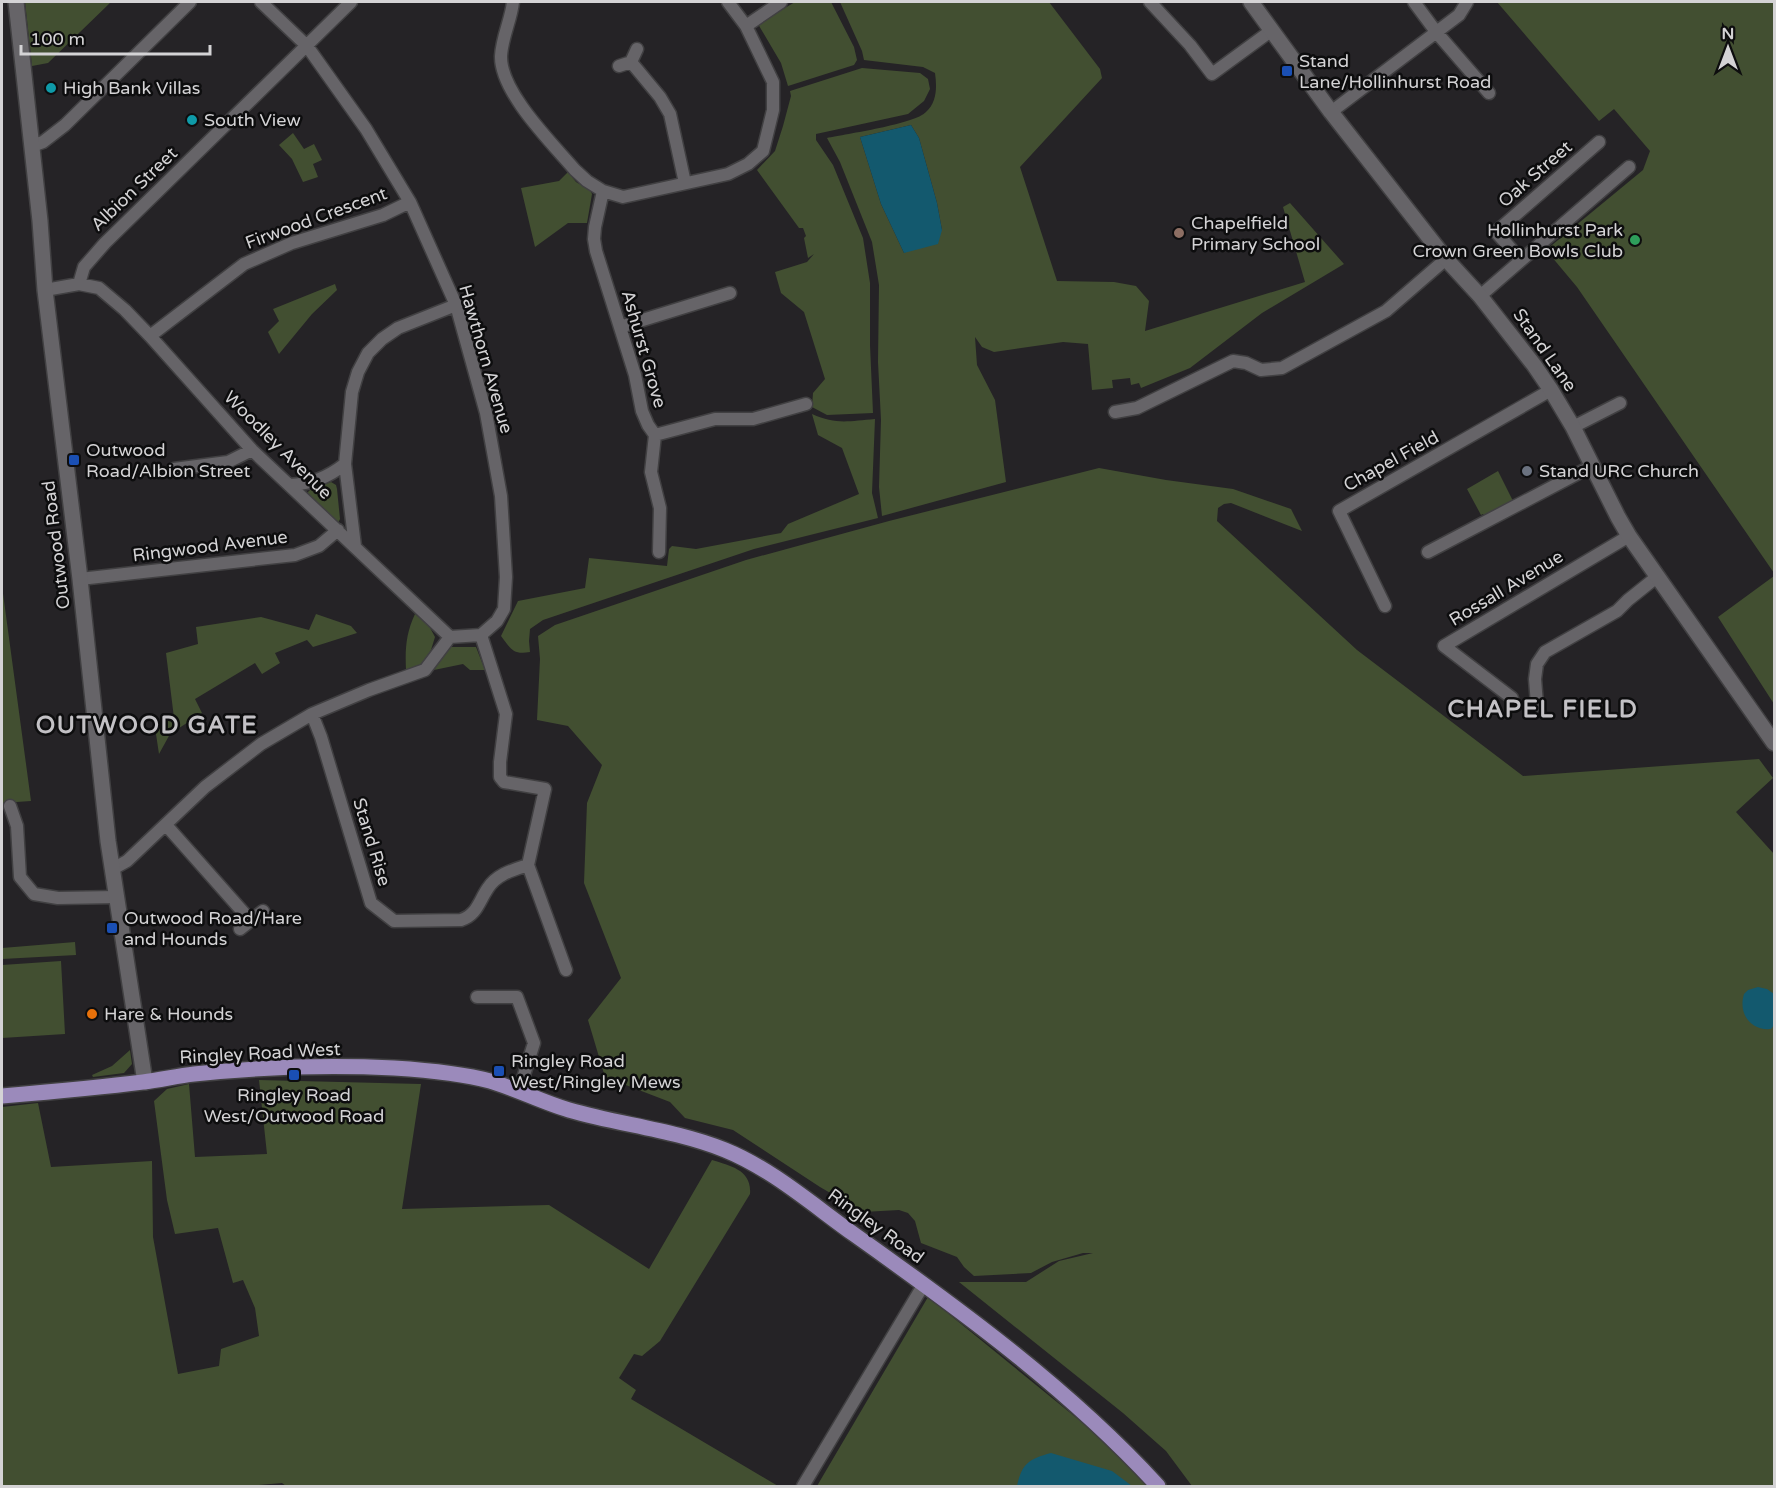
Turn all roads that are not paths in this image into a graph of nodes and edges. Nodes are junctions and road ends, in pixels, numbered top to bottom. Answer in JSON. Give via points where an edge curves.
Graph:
{"nodes":[{"id":1,"x":16,"y":2,"type":"edge"},
{"id":2,"x":190,"y":2,"type":"edge"},
{"id":3,"x":261,"y":2,"type":"edge"},
{"id":4,"x":351,"y":2,"type":"edge"},
{"id":5,"x":513,"y":2,"type":"edge"},
{"id":6,"x":728,"y":2,"type":"edge"},
{"id":7,"x":781,"y":2,"type":"edge"},
{"id":8,"x":1150,"y":2,"type":"edge"},
{"id":9,"x":1251,"y":2,"type":"edge"},
{"id":10,"x":1414,"y":2,"type":"edge"},
{"id":11,"x":1467,"y":2,"type":"edge"},
{"id":12,"x":746,"y":26,"type":"junction"},
{"id":13,"x":1272,"y":30,"type":"junction"},
{"id":14,"x":1437,"y":33,"type":"junction"},
{"id":15,"x":307,"y":46,"type":"junction"},
{"id":16,"x":637,"y":49,"type":"dead end"},
{"id":17,"x":1489,"y":93,"type":"dead end"},
{"id":18,"x":1330,"y":112,"type":"junction"},
{"id":19,"x":1599,"y":142,"type":"dead end"},
{"id":20,"x":32,"y":146,"type":"junction"},
{"id":21,"x":1629,"y":167,"type":"dead end"},
{"id":22,"x":685,"y":183,"type":"junction"},
{"id":23,"x":603,"y":191,"type":"junction"},
{"id":24,"x":410,"y":201,"type":"junction"},
{"id":25,"x":1446,"y":259,"type":"junction"},
{"id":26,"x":1521,"y":260,"type":"junction"},
{"id":27,"x":80,"y":285,"type":"junction"},
{"id":28,"x":45,"y":290,"type":"junction"},
{"id":29,"x":730,"y":293,"type":"dead end"},
{"id":30,"x":1480,"y":296,"type":"junction"},
{"id":31,"x":456,"y":305,"type":"junction"},
{"id":32,"x":620,"y":327,"type":"junction"},
{"id":33,"x":150,"y":336,"type":"junction"},
{"id":34,"x":1551,"y":390,"type":"junction"},
{"id":35,"x":1620,"y":403,"type":"dead end"},
{"id":36,"x":806,"y":404,"type":"dead end"},
{"id":37,"x":1115,"y":412,"type":"dead end"},
{"id":38,"x":1573,"y":427,"type":"junction"},
{"id":39,"x":655,"y":435,"type":"junction"},
{"id":40,"x":252,"y":450,"type":"junction"},
{"id":41,"x":345,"y":464,"type":"junction"},
{"id":42,"x":1592,"y":466,"type":"junction"},
{"id":43,"x":174,"y":469,"type":"dead end"},
{"id":44,"x":289,"y":485,"type":"junction"},
{"id":45,"x":338,"y":530,"type":"junction"},
{"id":46,"x":1629,"y":536,"type":"junction"},
{"id":47,"x":355,"y":546,"type":"junction"},
{"id":48,"x":659,"y":552,"type":"dead end"},
{"id":49,"x":1428,"y":552,"type":"dead end"},
{"id":50,"x":1658,"y":576,"type":"junction"},
{"id":51,"x":80,"y":579,"type":"junction"},
{"id":52,"x":1385,"y":606,"type":"dead end"},
{"id":53,"x":481,"y":635,"type":"junction"},
{"id":54,"x":450,"y":637,"type":"junction"},
{"id":55,"x":1512,"y":698,"type":"dead end"},
{"id":56,"x":1532,"y":708,"type":"dead end"},
{"id":57,"x":312,"y":714,"type":"junction"},
{"id":58,"x":1774,"y":743,"type":"edge"},
{"id":59,"x":10,"y":806,"type":"dead end"},
{"id":60,"x":166,"y":825,"type":"junction"},
{"id":61,"x":528,"y":865,"type":"junction"},
{"id":62,"x":111,"y":867,"type":"junction"},
{"id":63,"x":116,"y":897,"type":"junction"},
{"id":64,"x":263,"y":911,"type":"dead end"},
{"id":65,"x":561,"y":965,"type":"dead end"},
{"id":66,"x":477,"y":997,"type":"dead end"},
{"id":67,"x":145,"y":1082,"type":"junction"},
{"id":68,"x":519,"y":1091,"type":"junction"},
{"id":69,"x":2,"y":1096,"type":"edge"},
{"id":70,"x":924,"y":1284,"type":"junction"},
{"id":71,"x":803,"y":1486,"type":"edge"},
{"id":72,"x":1158,"y":1486,"type":"edge"}],
"edges":[{"from":1,"to":20,"type":"street","name":"Outwood Road"},
{"from":2,"to":20,"type":"street","via":[[65,125]]},
{"from":3,"to":15,"type":"street","name":"Hawthorn Avenue"},
{"from":4,"to":15,"type":"street","name":"Albion Street"},
{"from":5,"to":23,"type":"street","via":[[501,56],[508,84],[575,170]]},
{"from":6,"to":12,"type":"street"},
{"from":7,"to":12,"type":"street"},
{"from":8,"to":13,"type":"street","via":[[1212,74]]},
{"from":9,"to":13,"type":"street","name":"Stand Lane"},
{"from":10,"to":14,"type":"street"},
{"from":11,"to":14,"type":"street","via":[[1459,15]]},
{"from":12,"to":22,"type":"street","via":[[773,82],[773,110],[763,151],[728,174]]},
{"from":13,"to":18,"type":"street","name":"Stand Lane"},
{"from":14,"to":17,"type":"street"},
{"from":14,"to":18,"type":"street"},
{"from":15,"to":24,"type":"street","name":"Hawthorn Avenue","via":[[366,129]]},
{"from":15,"to":27,"type":"street","name":"Albion Street","via":[[105,243],[84,267]]},
{"from":16,"to":22,"type":"street","via":[[625,64],[660,97],[670,114]]},
{"from":18,"to":25,"type":"street","name":"Stand Lane"},
{"from":19,"to":26,"type":"street","name":"Oak Street","via":[[1496,232]]},
{"from":20,"to":28,"type":"street","name":"Outwood Road"},
{"from":21,"to":26,"type":"street"},
{"from":22,"to":23,"type":"street","via":[[623,197]]},
{"from":23,"to":32,"type":"street","name":"Ashurst Grove","via":[[594,239]]},
{"from":24,"to":31,"type":"street","name":"Hawthorn Avenue"},
{"from":24,"to":33,"type":"street","name":"Firwood Crescent","via":[[244,264]]},
{"from":25,"to":30,"type":"street","name":"Stand Lane"},
{"from":25,"to":37,"type":"street","via":[[1386,311],[1282,368],[1261,370],[1233,361],[1137,408]]},
{"from":26,"to":30,"type":"street"},
{"from":27,"to":28,"type":"street"},
{"from":27,"to":33,"type":"street","name":"Woodley Avenue","via":[[99,288]]},
{"from":28,"to":51,"type":"street","name":"Outwood Road"},
{"from":29,"to":32,"type":"street"},
{"from":30,"to":34,"type":"street","name":"Stand Lane"},
{"from":31,"to":41,"type":"street","via":[[398,328],[368,353],[352,392]]},
{"from":31,"to":53,"type":"street","name":"Hawthorn Avenue","via":[[486,413],[501,496],[504,609]]},
{"from":32,"to":39,"type":"street","name":"Ashurst Grove","via":[[642,411]]},
{"from":33,"to":40,"type":"street","name":"Woodley Avenue"},
{"from":34,"to":38,"type":"street","name":"Stand Lane"},
{"from":34,"to":52,"type":"street","name":"Chapel Field","via":[[1339,511]]},
{"from":35,"to":38,"type":"street"},
{"from":36,"to":39,"type":"street","via":[[753,419],[716,419]]},
{"from":38,"to":42,"type":"street","name":"Stand Lane"},
{"from":39,"to":48,"type":"street","name":"Ashurst Grove","via":[[651,472],[660,508]]},
{"from":40,"to":43,"type":"street","via":[[228,462]]},
{"from":40,"to":44,"type":"street","name":"Woodley Avenue"},
{"from":41,"to":44,"type":"street","via":[[320,480]]},
{"from":41,"to":47,"type":"street"},
{"from":42,"to":46,"type":"street","name":"Stand Lane"},
{"from":42,"to":49,"type":"street"},
{"from":44,"to":45,"type":"street","name":"Woodley Avenue"},
{"from":45,"to":47,"type":"street","name":"Woodley Avenue"},
{"from":45,"to":51,"type":"street","name":"Ringwood Avenue","via":[[319,546],[295,555]]},
{"from":46,"to":50,"type":"street","name":"Stand Lane"},
{"from":46,"to":55,"type":"street","name":"Rossall Avenue","via":[[1444,646]]},
{"from":47,"to":54,"type":"street","name":"Woodley Avenue"},
{"from":50,"to":56,"type":"street","via":[[1617,611],[1545,652],[1537,664],[1537,704]]},
{"from":50,"to":58,"type":"street","name":"Stand Lane"},
{"from":51,"to":62,"type":"street","name":"Outwood Road"},
{"from":53,"to":54,"type":"street"},
{"from":53,"to":61,"type":"street","via":[[506,714],[500,777],[504,782],[546,784]]},
{"from":54,"to":57,"type":"street","via":[[425,670]]},
{"from":57,"to":60,"type":"street","via":[[234,764]]},
{"from":57,"to":61,"type":"street","name":"Stand Rise","via":[[371,903],[393,921],[464,919],[478,907],[496,879]]},
{"from":59,"to":63,"type":"street","via":[[16,826],[20,877],[33,894],[58,898]]},
{"from":60,"to":62,"type":"street","via":[[127,861]]},
{"from":60,"to":64,"type":"street","via":[[245,925]]},
{"from":61,"to":65,"type":"street"},
{"from":62,"to":63,"type":"street","name":"Outwood Road"},
{"from":63,"to":67,"type":"street","name":"Outwood Road"},
{"from":66,"to":68,"type":"street","via":[[517,997],[534,1043]]},
{"from":67,"to":68,"type":"main road","name":"Ringley Road West","via":[[262,1069],[396,1068],[474,1078]]},
{"from":67,"to":69,"type":"main road","name":"Ringley Road West"},
{"from":68,"to":70,"type":"main road","name":"Ringley Road","via":[[565,1108],[693,1138],[729,1152],[765,1171]]},
{"from":70,"to":71,"type":"street"},
{"from":70,"to":72,"type":"main road","name":"Ringley Road","via":[[1064,1395],[1118,1443]]}]}
